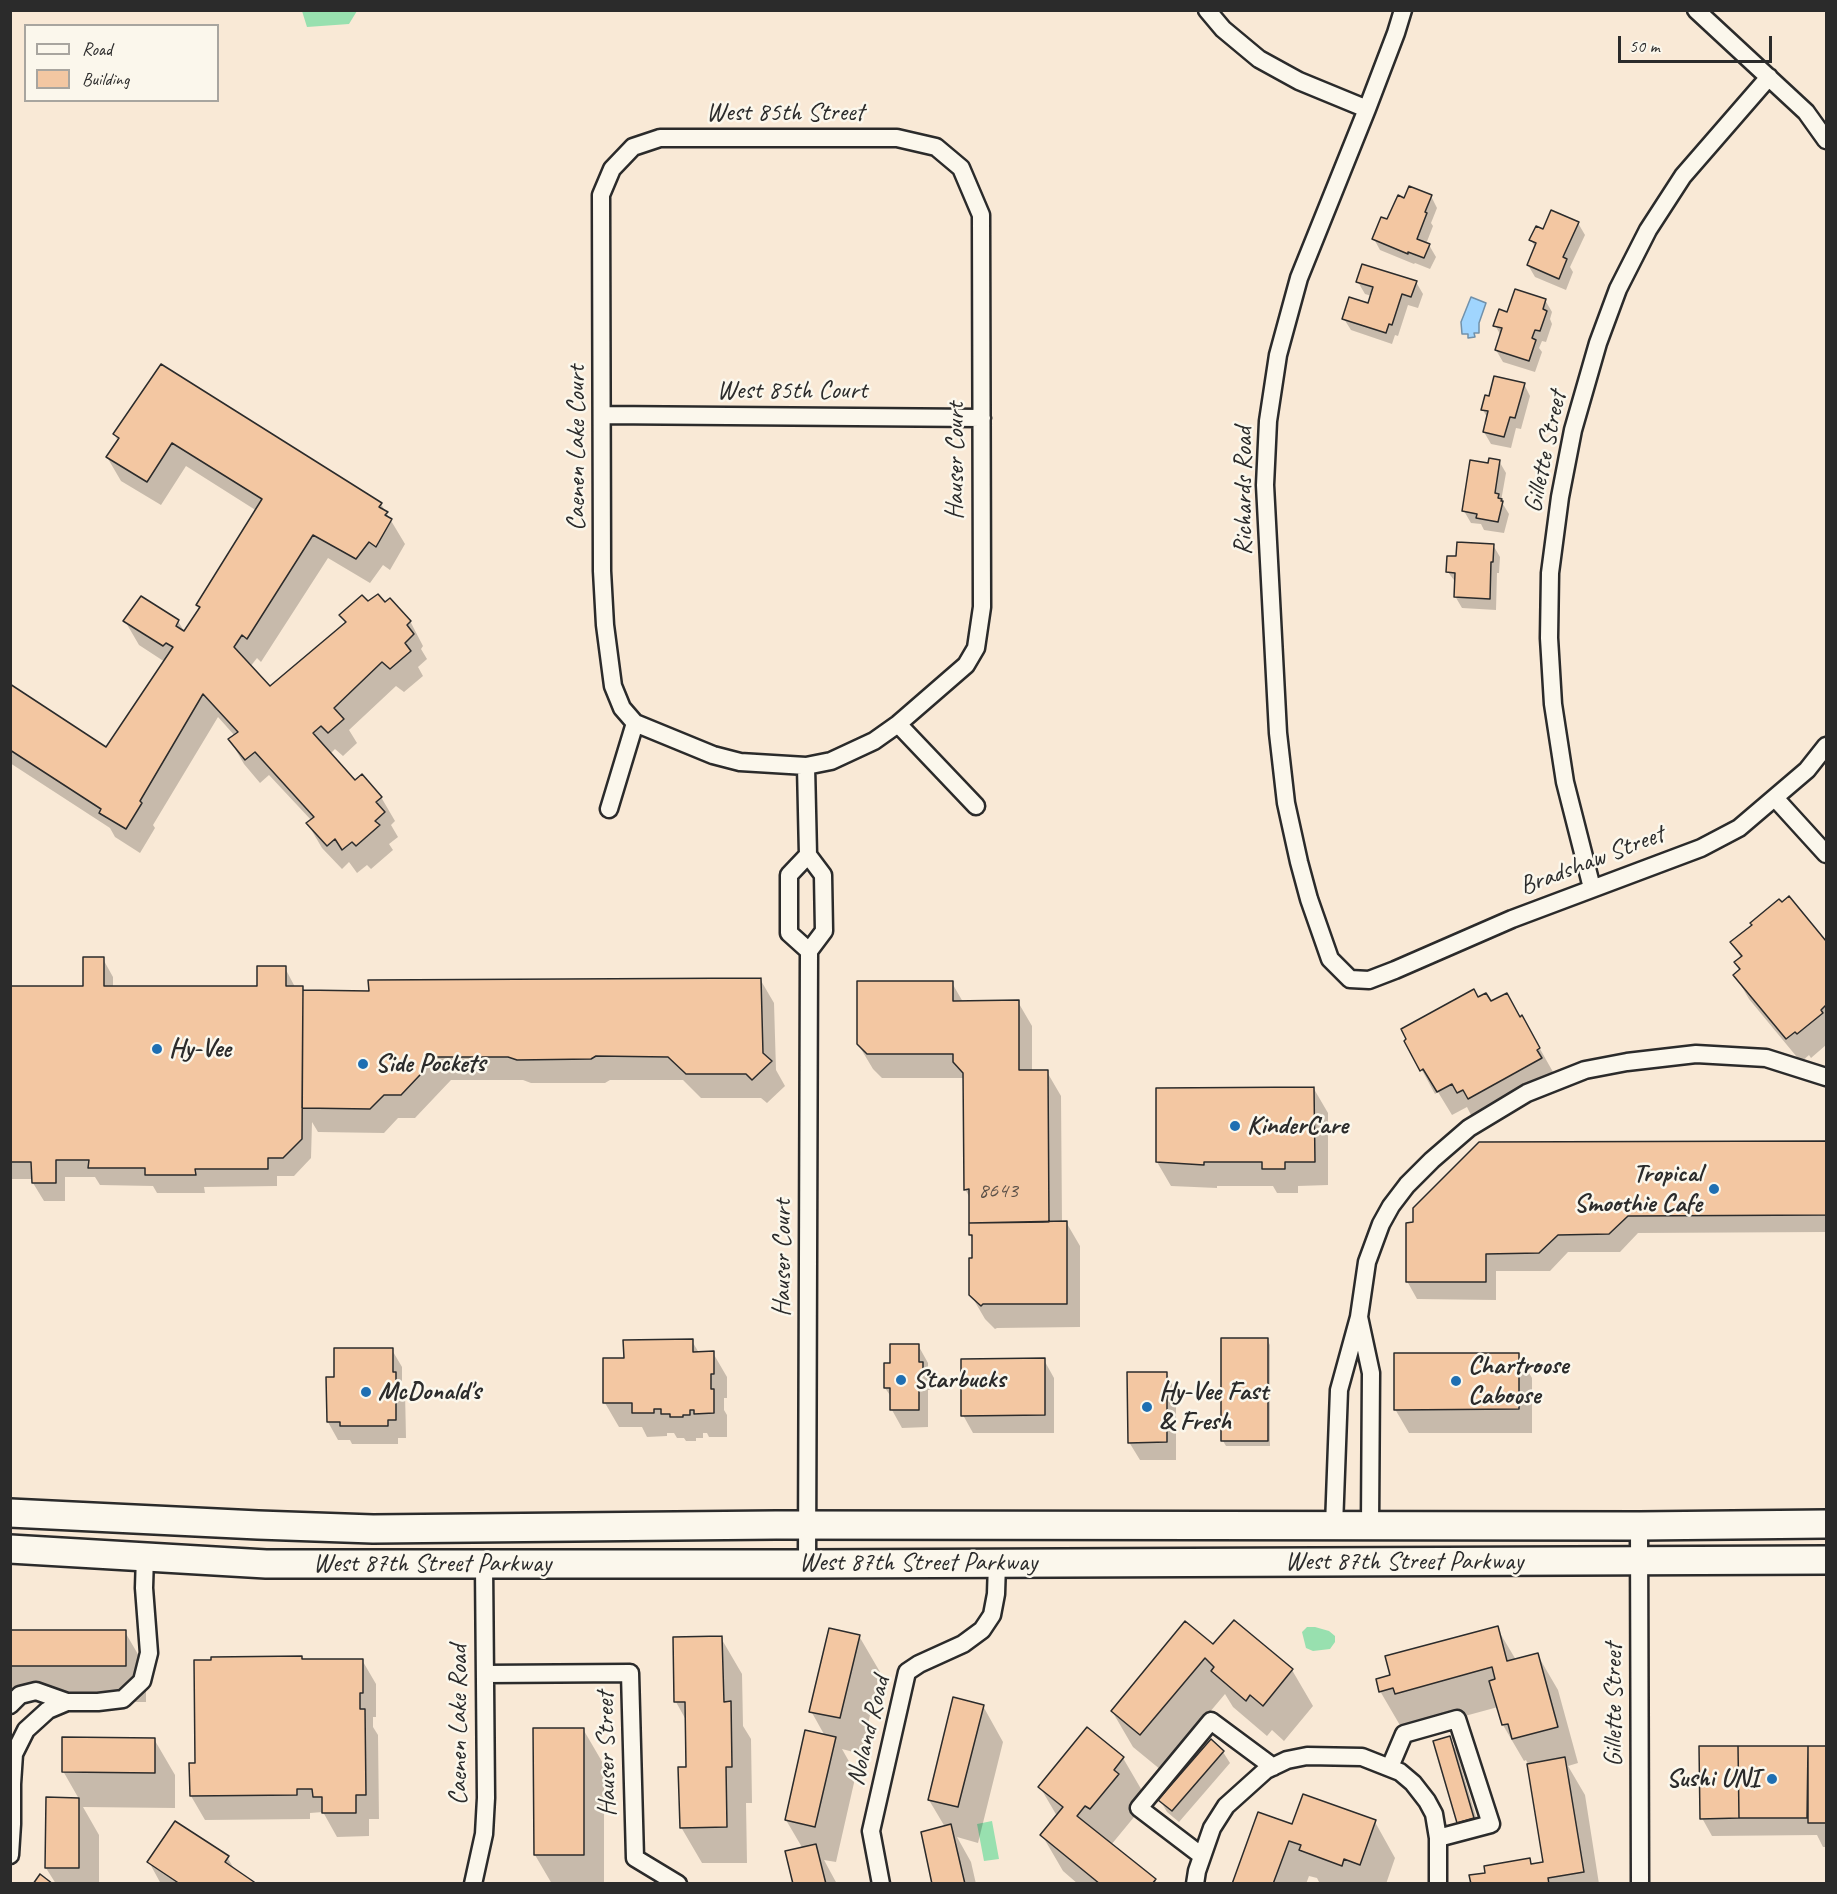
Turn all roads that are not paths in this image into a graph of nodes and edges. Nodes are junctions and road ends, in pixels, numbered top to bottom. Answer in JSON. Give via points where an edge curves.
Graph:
{"nodes":[{"id":1,"x":1207,"y":10,"type":"edge"},
{"id":2,"x":1403,"y":10,"type":"edge"},
{"id":3,"x":1696,"y":10,"type":"edge"},
{"id":4,"x":1770,"y":77,"type":"junction"},
{"id":5,"x":1367,"y":109,"type":"junction"},
{"id":6,"x":1827,"y":140,"type":"edge"},
{"id":7,"x":961,"y":168,"type":"joint"},
{"id":8,"x":612,"y":169,"type":"joint"},
{"id":9,"x":602,"y":415,"type":"junction"},
{"id":10,"x":982,"y":418,"type":"junction"},
{"id":11,"x":635,"y":723,"type":"junction"},
{"id":12,"x":898,"y":724,"type":"junction"},
{"id":13,"x":1827,"y":746,"type":"edge"},
{"id":14,"x":807,"y":766,"type":"junction"},
{"id":15,"x":1774,"y":798,"type":"junction"},
{"id":16,"x":976,"y":806,"type":"dead end"},
{"id":17,"x":609,"y":809,"type":"dead end"},
{"id":18,"x":1827,"y":854,"type":"edge"},
{"id":19,"x":808,"y":855,"type":"junction"},
{"id":20,"x":1592,"y":888,"type":"junction"},
{"id":21,"x":809,"y":951,"type":"junction"},
{"id":22,"x":1350,"y":979,"type":"joint"},
{"id":23,"x":1827,"y":1077,"type":"edge"},
{"id":24,"x":1359,"y":1317,"type":"junction"},
{"id":25,"x":10,"y":1513,"type":"edge"},
{"id":26,"x":1827,"y":1524,"type":"edge"},
{"id":27,"x":807,"y":1525,"type":"junction"},
{"id":28,"x":1370,"y":1525,"type":"junction"},
{"id":29,"x":1334,"y":1526,"type":"junction"},
{"id":30,"x":1639,"y":1526,"type":"junction"},
{"id":31,"x":10,"y":1549,"type":"edge"},
{"id":32,"x":146,"y":1556,"type":"junction"},
{"id":33,"x":1827,"y":1560,"type":"edge"},
{"id":34,"x":1147,"y":1562,"type":"junction"},
{"id":35,"x":1639,"y":1562,"type":"junction"},
{"id":36,"x":997,"y":1563,"type":"junction"},
{"id":37,"x":807,"y":1564,"type":"junction"},
{"id":38,"x":484,"y":1565,"type":"junction"},
{"id":39,"x":485,"y":1674,"type":"junction"},
{"id":40,"x":67,"y":1702,"type":"junction"},
{"id":41,"x":10,"y":1705,"type":"edge"},
{"id":42,"x":13,"y":1750,"type":"edge"},
{"id":43,"x":1273,"y":1767,"type":"junction"},
{"id":44,"x":1390,"y":1767,"type":"junction"},
{"id":45,"x":1438,"y":1838,"type":"junction"},
{"id":46,"x":10,"y":1855,"type":"edge"},
{"id":47,"x":1202,"y":1856,"type":"junction"},
{"id":48,"x":473,"y":1884,"type":"edge"},
{"id":49,"x":678,"y":1884,"type":"edge"},
{"id":50,"x":881,"y":1884,"type":"edge"},
{"id":51,"x":1195,"y":1884,"type":"edge"},
{"id":52,"x":1438,"y":1884,"type":"edge"},
{"id":53,"x":1640,"y":1884,"type":"edge"}],
"edges":[{"from":1,"to":5,"type":"street","via":[[1223,29],[1259,58],[1299,81]]},
{"from":2,"to":5,"type":"street","name":"Richards Road"},
{"from":3,"to":4,"type":"street"},
{"from":4,"to":6,"type":"street","via":[[1806,112]]},
{"from":4,"to":20,"type":"street","name":"Gillette Street","via":[[1683,176],[1648,230],[1610,310],[1573,430],[1550,573],[1548,638],[1565,782]]},
{"from":5,"to":22,"type":"street","name":"Richards Road","via":[[1299,278],[1278,355],[1268,421],[1265,485],[1278,733],[1286,803],[1309,899],[1330,960]]},
{"from":7,"to":8,"type":"street","name":"West 85th Street","via":[[936,147],[897,138],[660,138],[633,147]]},
{"from":7,"to":10,"type":"street","name":"Hauser Court","via":[[981,215]]},
{"from":8,"to":9,"type":"street","name":"Caenen Lake Court","via":[[601,195]]},
{"from":9,"to":10,"type":"street","name":"West 85th Court"},
{"from":9,"to":11,"type":"street","name":"Caenen Lake Court","via":[[605,625],[613,686],[622,708]]},
{"from":10,"to":12,"type":"street","name":"Hauser Court","via":[[982,607],[976,648],[966,665]]},
{"from":11,"to":14,"type":"street","via":[[740,762]]},
{"from":11,"to":17,"type":"street"},
{"from":12,"to":14,"type":"street","name":"Hauser Court","via":[[874,741],[831,761]]},
{"from":12,"to":16,"type":"street"},
{"from":13,"to":15,"type":"street","name":"Bradshaw Street","via":[[1807,770]]},
{"from":14,"to":19,"type":"street"},
{"from":15,"to":18,"type":"street"},
{"from":15,"to":20,"type":"street","name":"Bradshaw Street","via":[[1739,828],[1701,848]]},
{"from":19,"to":21,"type":"street","via":[[823,875],[824,931]]},
{"from":19,"to":21,"type":"street","via":[[789,875],[789,933]]},
{"from":20,"to":22,"type":"street","name":"Bradshaw Street","via":[[1369,980]]},
{"from":21,"to":27,"type":"street","name":"Hauser Court"},
{"from":23,"to":24,"type":"street","via":[[1766,1058],[1696,1054],[1585,1070],[1527,1093],[1469,1128],[1432,1160],[1391,1206],[1367,1262]]},
{"from":24,"to":28,"type":"street","via":[[1371,1373]]},
{"from":24,"to":29,"type":"street","via":[[1339,1390]]},
{"from":25,"to":27,"type":"main road","name":"West 87th Street Parkway","via":[[373,1529]]},
{"from":26,"to":30,"type":"main road","name":"West 87th Street Parkway"},
{"from":27,"to":29,"type":"main road","name":"West 87th Street Parkway"},
{"from":27,"to":37,"type":"street","name":"Hauser Court"},
{"from":28,"to":29,"type":"main road","name":"West 87th Street Parkway"},
{"from":28,"to":30,"type":"main road","name":"West 87th Street Parkway"},
{"from":28,"to":34,"type":"main road","via":[[1329,1548],[1163,1547]]},
{"from":30,"to":35,"type":"street","name":"Gillette Street"},
{"from":31,"to":32,"type":"main road","name":"West 87th Street Parkway"},
{"from":32,"to":38,"type":"main road","name":"West 87th Street Parkway","via":[[266,1564]]},
{"from":32,"to":40,"type":"street","via":[[149,1653],[142,1681],[123,1698]]},
{"from":33,"to":35,"type":"main road","name":"West 87th Street Parkway"},
{"from":34,"to":35,"type":"main road","name":"West 87th Street Parkway"},
{"from":34,"to":36,"type":"main road","name":"West 87th Street Parkway"},
{"from":35,"to":53,"type":"street","name":"Gillette Street"},
{"from":36,"to":37,"type":"main road","name":"West 87th Street Parkway"},
{"from":36,"to":50,"type":"street","name":"Noland Road","via":[[992,1615],[982,1630],[908,1672],[871,1831]]},
{"from":37,"to":38,"type":"main road","name":"West 87th Street Parkway"},
{"from":38,"to":39,"type":"street","name":"Caenen Lake Road"},
{"from":39,"to":48,"type":"street","name":"Caenen Lake Road","via":[[484,1834]]},
{"from":39,"to":49,"type":"street","name":"Hauser Street","via":[[630,1673],[635,1858]]},
{"from":40,"to":41,"type":"street","via":[[36,1691],[20,1695]]},
{"from":40,"to":42,"type":"street","via":[[48,1710],[26,1730]]},
{"from":42,"to":46,"type":"street"},
{"from":43,"to":44,"type":"street","via":[[1307,1756],[1362,1757]]},
{"from":43,"to":47,"type":"street","via":[[1226,1806],[1212,1828]]},
{"from":43,"to":47,"type":"street","via":[[1211,1721],[1139,1808]]},
{"from":44,"to":45,"type":"street","via":[[1413,1783],[1427,1800]]},
{"from":44,"to":45,"type":"street","via":[[1404,1734],[1457,1719],[1491,1824]]},
{"from":45,"to":52,"type":"street"},
{"from":47,"to":51,"type":"street"}]}
